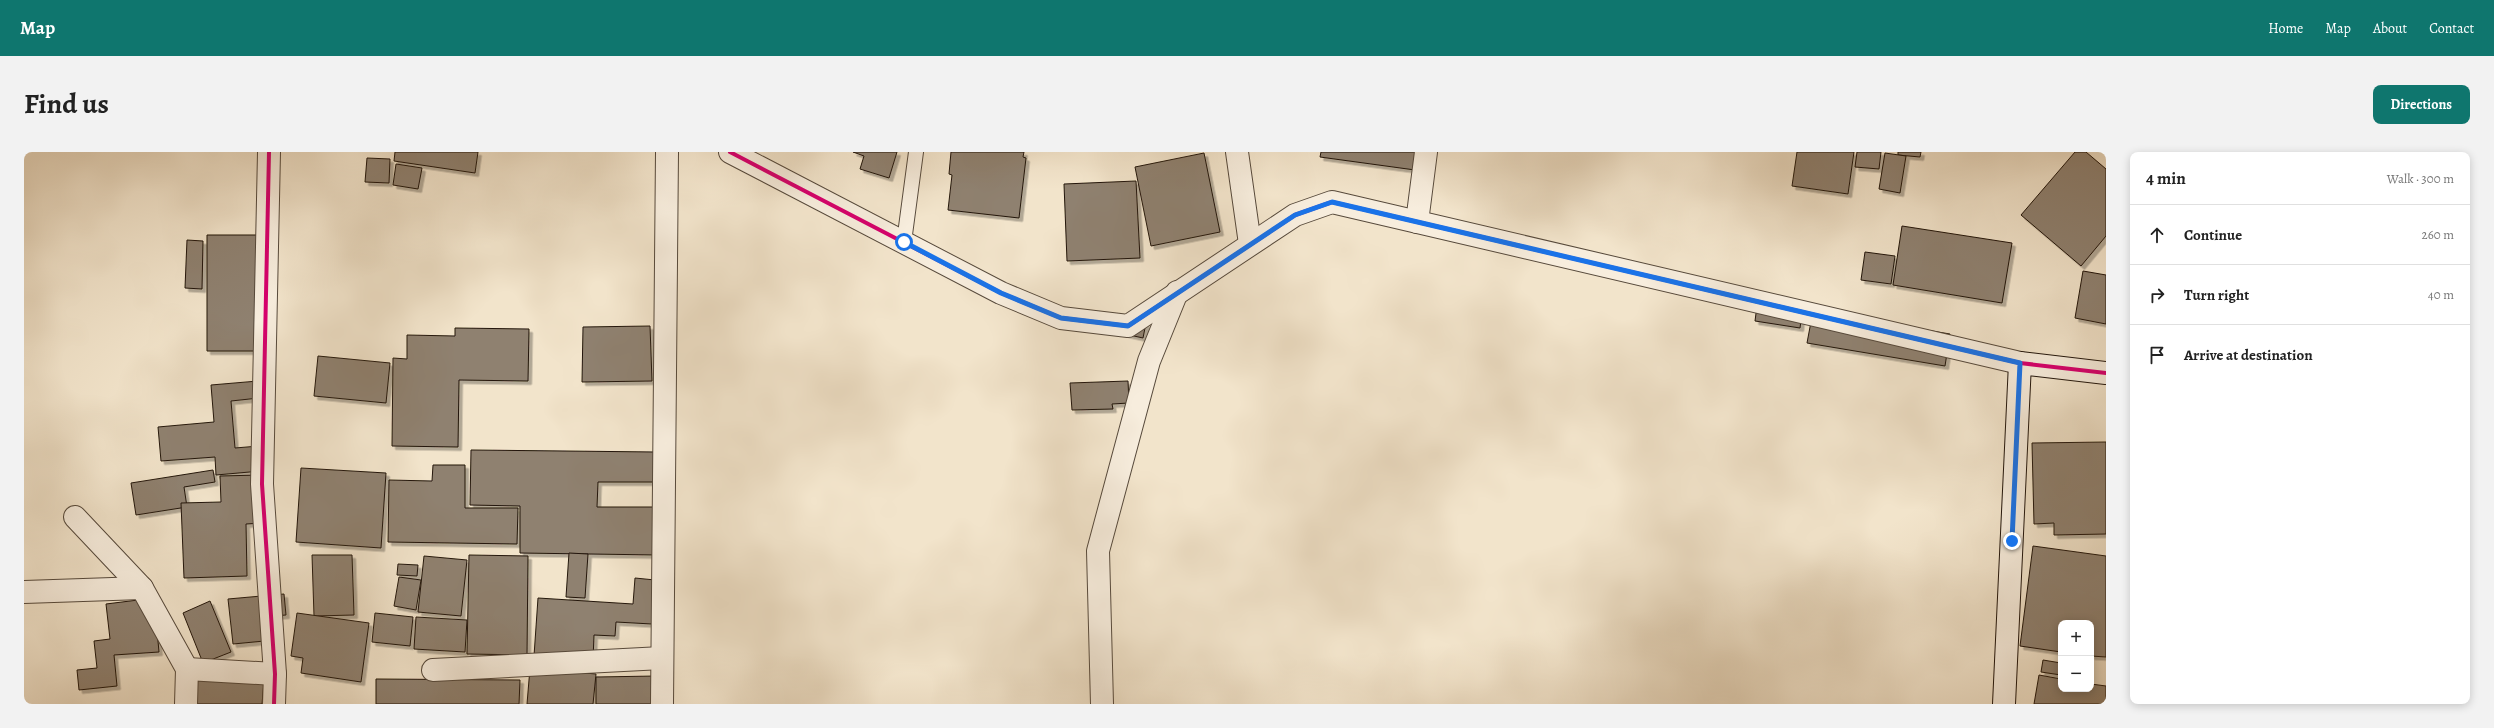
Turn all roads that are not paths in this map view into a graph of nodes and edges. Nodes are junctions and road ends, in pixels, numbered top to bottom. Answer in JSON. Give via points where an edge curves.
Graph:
{"nodes":[{"id":1,"x":269,"y":152,"type":"edge"},
{"id":2,"x":667,"y":152,"type":"edge"},
{"id":3,"x":730,"y":152,"type":"edge"},
{"id":4,"x":916,"y":152,"type":"edge"},
{"id":5,"x":1237,"y":152,"type":"edge"},
{"id":6,"x":1426,"y":152,"type":"edge"},
{"id":7,"x":1417,"y":222,"type":"junction"},
{"id":8,"x":904,"y":242,"type":"junction"},
{"id":9,"x":1250,"y":244,"type":"junction"},
{"id":10,"x":1177,"y":292,"type":"junction"},
{"id":11,"x":2020,"y":363,"type":"junction"},
{"id":12,"x":2106,"y":373,"type":"edge"},
{"id":13,"x":75,"y":517,"type":"dead end"},
{"id":14,"x":142,"y":588,"type":"junction"},
{"id":15,"x":24,"y":592,"type":"edge"},
{"id":16,"x":662,"y":658,"type":"junction"},
{"id":17,"x":187,"y":669,"type":"junction"},
{"id":18,"x":433,"y":670,"type":"dead end"},
{"id":19,"x":275,"y":674,"type":"junction"},
{"id":20,"x":186,"y":704,"type":"edge"},
{"id":21,"x":274,"y":704,"type":"edge"},
{"id":22,"x":662,"y":704,"type":"edge"},
{"id":23,"x":1102,"y":704,"type":"edge"},
{"id":24,"x":2004,"y":704,"type":"edge"}],
"edges":[{"from":1,"to":19,"type":"street","via":[[262,484]]},
{"from":2,"to":16,"type":"street"},
{"from":3,"to":8,"type":"street"},
{"from":4,"to":8,"type":"lane"},
{"from":5,"to":9,"type":"street"},
{"from":6,"to":7,"type":"street"},
{"from":7,"to":9,"type":"street","via":[[1332,202],[1295,215]]},
{"from":7,"to":11,"type":"street"},
{"from":8,"to":10,"type":"street","via":[[1001,293],[1061,318],[1128,326]]},
{"from":9,"to":10,"type":"street"},
{"from":10,"to":23,"type":"street","via":[[1149,361],[1098,551]]},
{"from":11,"to":12,"type":"street"},
{"from":11,"to":24,"type":"street"},
{"from":13,"to":14,"type":"street"},
{"from":14,"to":15,"type":"street"},
{"from":14,"to":17,"type":"street"},
{"from":16,"to":18,"type":"street"},
{"from":16,"to":22,"type":"street"},
{"from":17,"to":19,"type":"street"},
{"from":17,"to":20,"type":"street"},
{"from":19,"to":21,"type":"street"}]}
